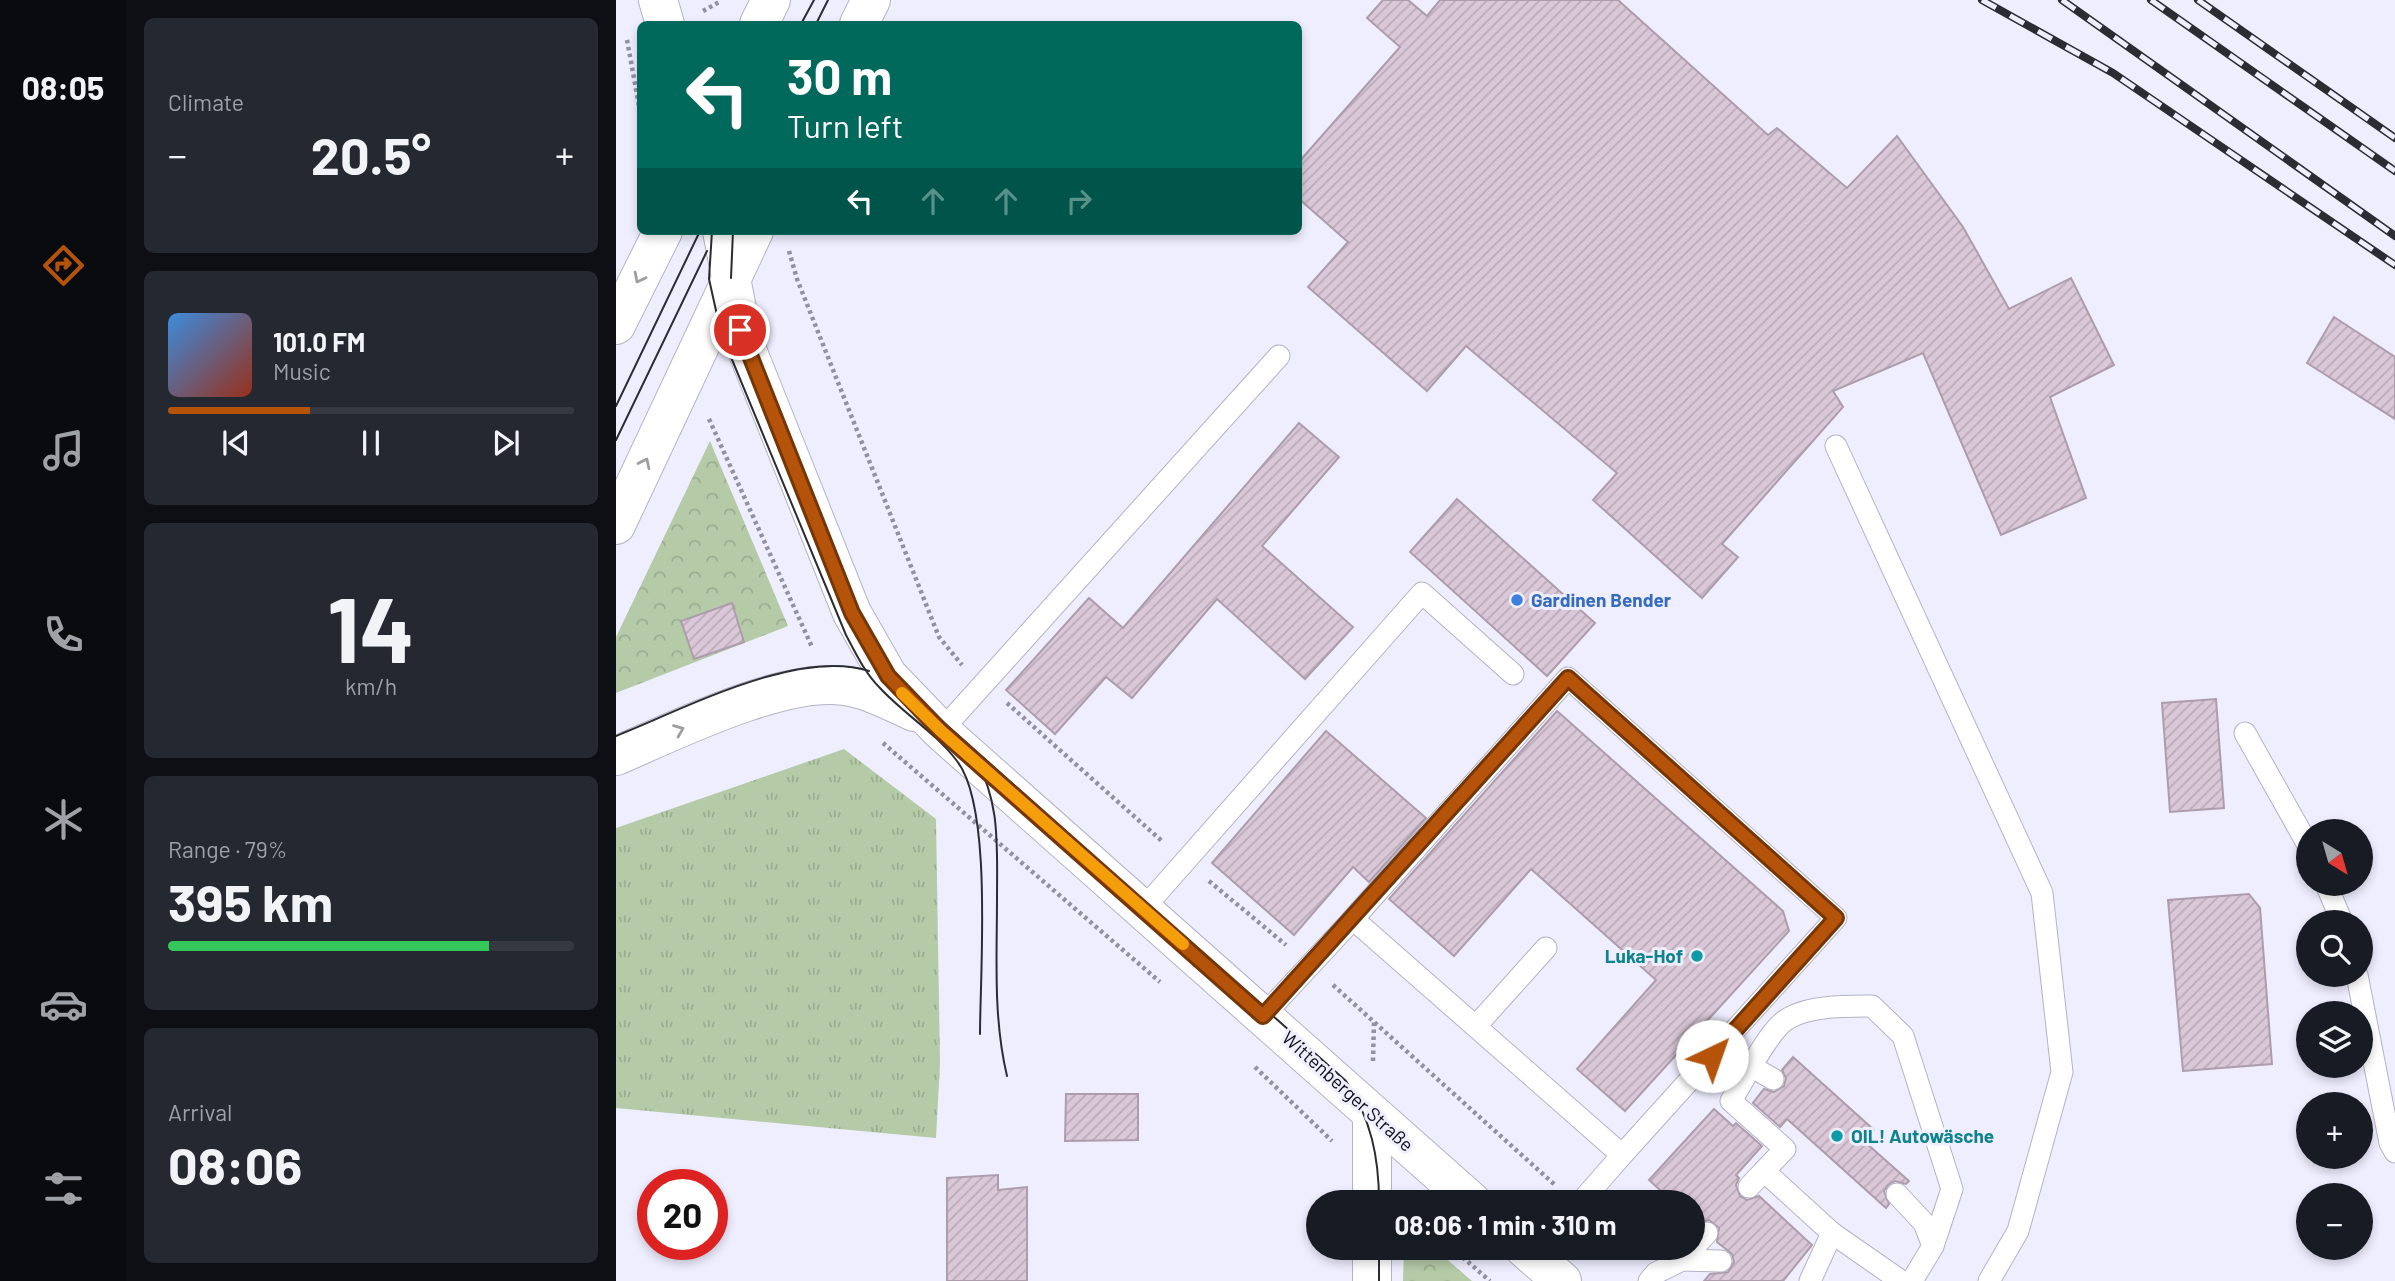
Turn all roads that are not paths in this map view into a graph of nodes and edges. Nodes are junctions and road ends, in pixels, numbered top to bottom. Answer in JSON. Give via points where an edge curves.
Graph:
{"nodes":[{"id":1,"x":658,"y":0,"type":"edge"},
{"id":2,"x":771,"y":0,"type":"edge"},
{"id":3,"x":871,"y":0,"type":"edge"},
{"id":4,"x":664,"y":21,"type":"edge"},
{"id":5,"x":760,"y":21,"type":"edge"},
{"id":6,"x":860,"y":21,"type":"edge"},
{"id":7,"x":661,"y":235,"type":"edge"},
{"id":8,"x":723,"y":235,"type":"edge"},
{"id":9,"x":771,"y":239,"type":"edge"},
{"id":10,"x":731,"y":278,"type":"junction"},
{"id":11,"x":616,"y":324,"type":"edge"},
{"id":12,"x":1279,"y":356,"type":"dead end"},
{"id":13,"x":1836,"y":446,"type":"dead end"},
{"id":14,"x":616,"y":525,"type":"edge"},
{"id":15,"x":1513,"y":674,"type":"dead end"},
{"id":16,"x":934,"y":725,"type":"junction"},
{"id":17,"x":2245,"y":733,"type":"dead end"},
{"id":18,"x":616,"y":756,"type":"edge"},
{"id":19,"x":2296,"y":824,"type":"edge"},
{"id":20,"x":1143,"y":909,"type":"junction"},
{"id":21,"x":1353,"y":919,"type":"junction"},
{"id":22,"x":1546,"y":948,"type":"dead end"},
{"id":23,"x":2359,"y":987,"type":"edge"},
{"id":24,"x":1263,"y":1016,"type":"junction"},
{"id":25,"x":1476,"y":1026,"type":"junction"},
{"id":26,"x":1752,"y":1067,"type":"junction"},
{"id":27,"x":1773,"y":1079,"type":"dead end"},
{"id":28,"x":1371,"y":1114,"type":"junction"},
{"id":29,"x":2395,"y":1152,"type":"edge"},
{"id":30,"x":1622,"y":1155,"type":"junction"},
{"id":31,"x":1764,"y":1171,"type":"junction"},
{"id":32,"x":1749,"y":1187,"type":"dead end"},
{"id":33,"x":1372,"y":1190,"type":"edge"},
{"id":34,"x":1458,"y":1190,"type":"edge"},
{"id":35,"x":1581,"y":1190,"type":"edge"},
{"id":36,"x":1897,"y":1194,"type":"dead end"},
{"id":37,"x":1832,"y":1233,"type":"junction"},
{"id":38,"x":1933,"y":1246,"type":"junction"},
{"id":39,"x":1372,"y":1260,"type":"edge"},
{"id":40,"x":1542,"y":1260,"type":"edge"},
{"id":41,"x":1682,"y":1260,"type":"joint"},
{"id":42,"x":1721,"y":1261,"type":"dead end"},
{"id":43,"x":1372,"y":1281,"type":"edge"},
{"id":44,"x":1562,"y":1281,"type":"edge"},
{"id":45,"x":1648,"y":1281,"type":"edge"},
{"id":46,"x":1810,"y":1281,"type":"edge"},
{"id":47,"x":1901,"y":1281,"type":"edge"},
{"id":48,"x":1912,"y":1281,"type":"edge"},
{"id":49,"x":1989,"y":1281,"type":"edge"}],
"edges":[{"from":1,"to":4,"type":"main road"},
{"from":2,"to":5,"type":"main road"},
{"from":3,"to":6,"type":"main road"},
{"from":7,"to":11,"type":"main road","one_way":true},
{"from":8,"to":10,"type":"main road"},
{"from":9,"to":10,"type":"main road"},
{"from":14,"to":10,"type":"main road","one_way":true},
{"from":10,"to":16,"type":"main road","name":"Wittenberger Straße","via":[[743,340],[862,632],[888,676]]},
{"from":12,"to":16,"type":"lane","via":[[981,687]]},
{"from":13,"to":49,"type":"lane","via":[[2042,893],[2062,1072],[2018,1231]]},
{"from":15,"to":20,"type":"lane","via":[[1422,593]]},
{"from":18,"to":16,"type":"main road","one_way":true,"via":[[805,685],[856,688]]},
{"from":16,"to":20,"type":"main road","name":"Wittenberger Straße"},
{"from":17,"to":19,"type":"lane"},
{"from":20,"to":24,"type":"main road","name":"Wittenberger Straße"},
{"from":21,"to":24,"type":"lane"},
{"from":21,"to":25,"type":"lane"},
{"from":21,"to":30,"type":"lane","via":[[1568,678],[1836,918]]},
{"from":22,"to":25,"type":"lane"},
{"from":23,"to":29,"type":"lane"},
{"from":24,"to":28,"type":"main road","name":"Wittenberger Straße"},
{"from":25,"to":30,"type":"lane"},
{"from":26,"to":27,"type":"lane"},
{"from":26,"to":31,"type":"lane","via":[[1731,1101],[1785,1149]]},
{"from":26,"to":38,"type":"lane","via":[[1783,1022],[1829,1005],[1872,1006],[1903,1036],[1952,1189]]},
{"from":28,"to":33,"type":"main road"},
{"from":28,"to":34,"type":"main road","name":"Wittenberger Straße"},
{"from":30,"to":35,"type":"lane"},
{"from":31,"to":32,"type":"lane"},
{"from":31,"to":37,"type":"lane"},
{"from":36,"to":38,"type":"lane","via":[[1924,1223]]},
{"from":37,"to":46,"type":"lane"},
{"from":37,"to":47,"type":"lane"},
{"from":38,"to":48,"type":"lane"},
{"from":39,"to":43,"type":"main road"},
{"from":40,"to":44,"type":"main road"},
{"from":41,"to":42,"type":"lane"},
{"from":41,"to":45,"type":"lane"}]}
